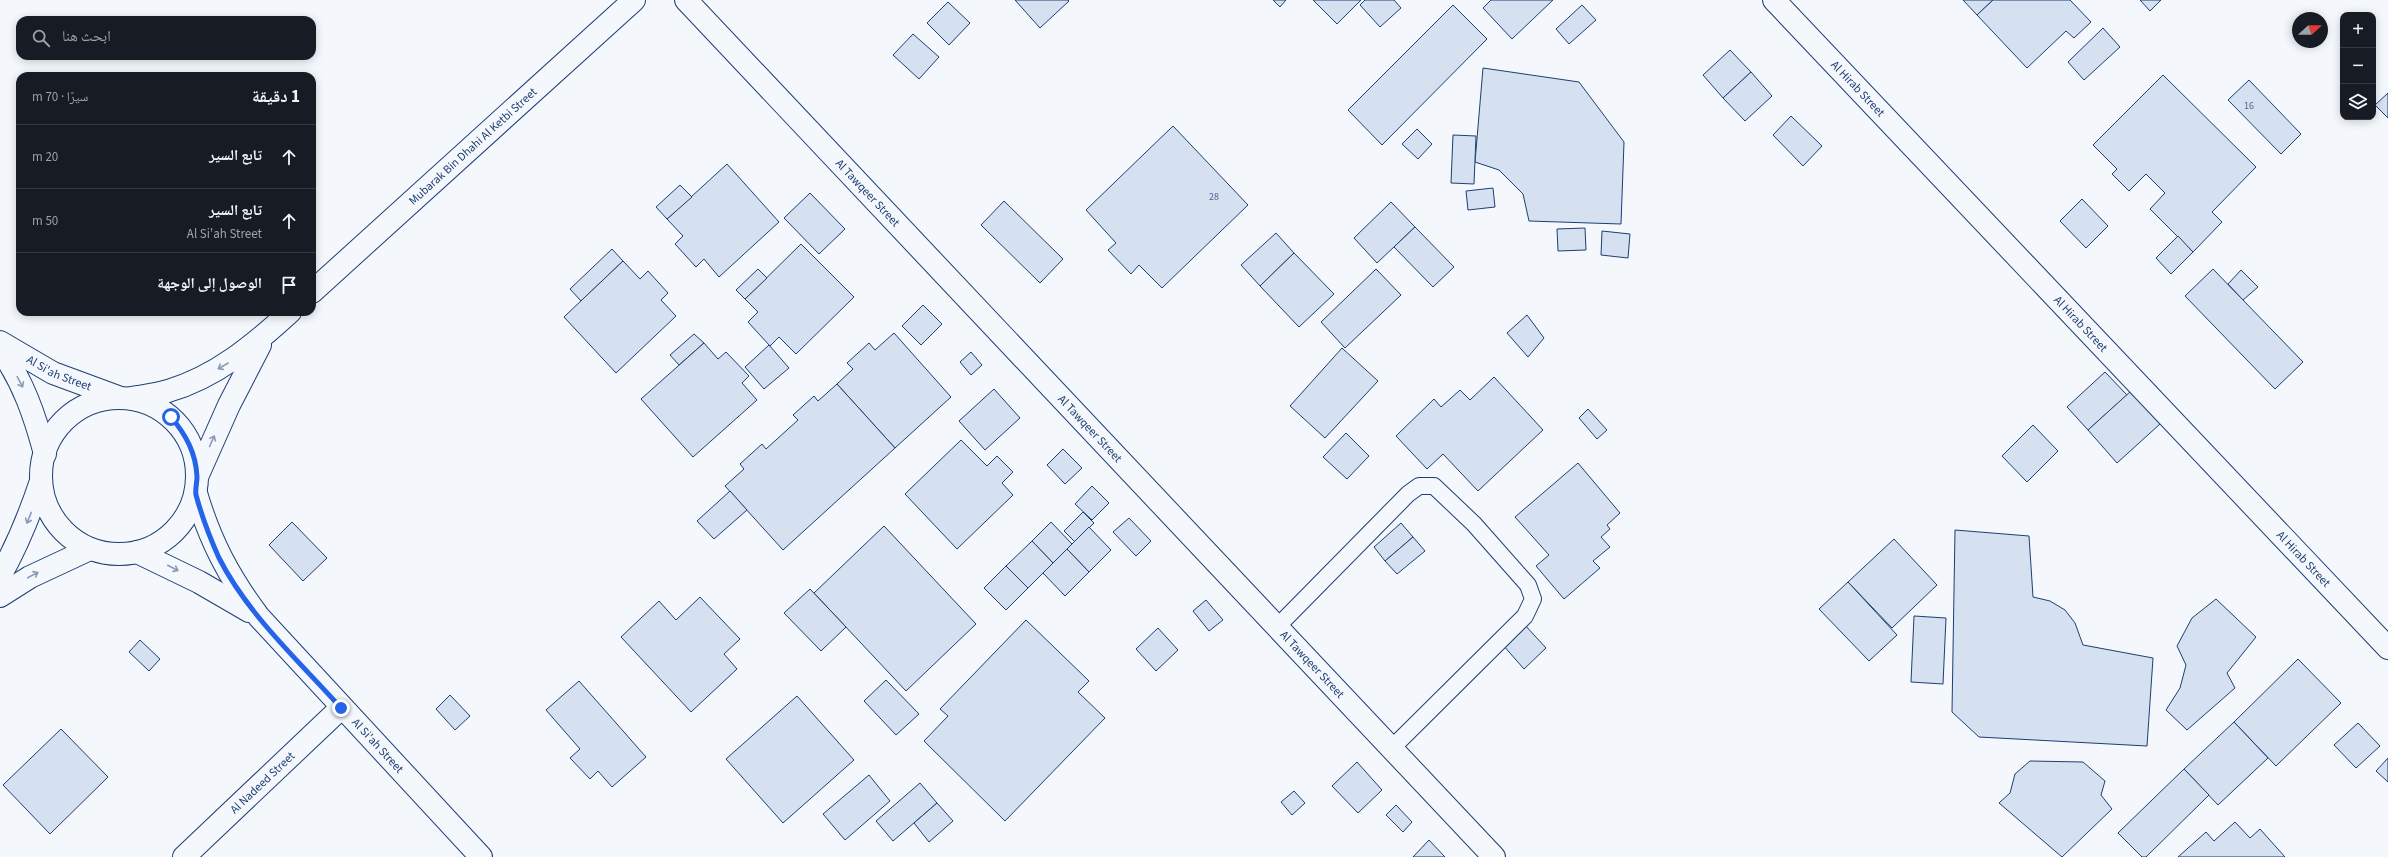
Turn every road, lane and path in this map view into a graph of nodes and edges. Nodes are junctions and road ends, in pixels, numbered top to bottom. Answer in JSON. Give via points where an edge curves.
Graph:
{"nodes":[{"id":1,"x":634,"y":0,"type":"edge"},
{"id":2,"x":686,"y":0,"type":"edge"},
{"id":3,"x":1774,"y":0,"type":"edge"},
{"id":4,"x":316,"y":288,"type":"edge"},
{"id":5,"x":286,"y":316,"type":"edge"},
{"id":6,"x":265,"y":335,"type":"junction"},
{"id":7,"x":0,"y":342,"type":"edge"},
{"id":8,"x":0,"y":349,"type":"edge"},
{"id":9,"x":125,"y":398,"type":"junction"},
{"id":10,"x":44,"y":454,"type":"junction"},
{"id":11,"x":41,"y":481,"type":"junction"},
{"id":12,"x":196,"y":485,"type":"junction"},
{"id":13,"x":90,"y":549,"type":"junction"},
{"id":14,"x":137,"y":552,"type":"junction"},
{"id":15,"x":0,"y":576,"type":"edge"},
{"id":16,"x":0,"y":596,"type":"edge"},
{"id":17,"x":259,"y":617,"type":"junction"},
{"id":18,"x":1277,"y":626,"type":"junction"},
{"id":19,"x":2388,"y":648,"type":"edge"},
{"id":20,"x":341,"y":708,"type":"junction"},
{"id":21,"x":1392,"y":748,"type":"junction"},
{"id":22,"x":184,"y":857,"type":"edge"},
{"id":23,"x":481,"y":857,"type":"edge"},
{"id":24,"x":1494,"y":857,"type":"edge"}],
"edges":[{"from":1,"to":4,"type":"street","name":"Mubarak Bin Dhahi Al Ketbi Street"},
{"from":2,"to":18,"type":"street","name":"Al Tawqeer Street"},
{"from":3,"to":19,"type":"street","name":"Al Hirab Street"},
{"from":5,"to":6,"type":"street"},
{"from":6,"to":9,"type":"street","one_way":true,"via":[[236,358],[203,378],[167,392]]},
{"from":12,"to":6,"type":"street","one_way":true,"via":[[229,405]]},
{"from":7,"to":9,"type":"street","name":"Al Si'ah Street","via":[[53,372]]},
{"from":8,"to":10,"type":"street","name":"Al Si'ah Street","one_way":true,"via":[[25,392],[37,422]]},
{"from":9,"to":10,"type":"street","via":[[96,402],[73,413],[55,431]]},
{"from":9,"to":12,"type":"street","name":"Al Si'ah Street","via":[[152,405],[171,417],[185,434],[194,455]]},
{"from":10,"to":11,"type":"street"},
{"from":11,"to":13,"type":"street","via":[[46,502],[56,522],[71,538]]},
{"from":11,"to":15,"type":"street","one_way":true,"via":[[29,517]]},
{"from":12,"to":14,"type":"street","via":[[188,513],[175,531],[158,544]]},
{"from":12,"to":17,"type":"street","name":"Al Si'ah Street","via":[[206,527],[220,558],[238,589]]},
{"from":13,"to":14,"type":"street","via":[[113,554]]},
{"from":16,"to":13,"type":"street","one_way":true,"via":[[30,577]]},
{"from":14,"to":17,"type":"street","name":"Al Si'ah Street","one_way":true,"via":[[199,582]]},
{"from":17,"to":20,"type":"street","name":"Al Si'ah Street"},
{"from":18,"to":21,"type":"street","name":"Al Tawqeer Street"},
{"from":18,"to":21,"type":"lane","via":[[1408,494],[1419,486],[1434,486],[1474,524],[1528,585],[1533,598],[1525,616]]},
{"from":20,"to":22,"type":"street","name":"Al Nadeed Street"},
{"from":20,"to":23,"type":"street","name":"Al Si'ah Street"},
{"from":21,"to":24,"type":"street","name":"Al Tawqeer Street"}]}
